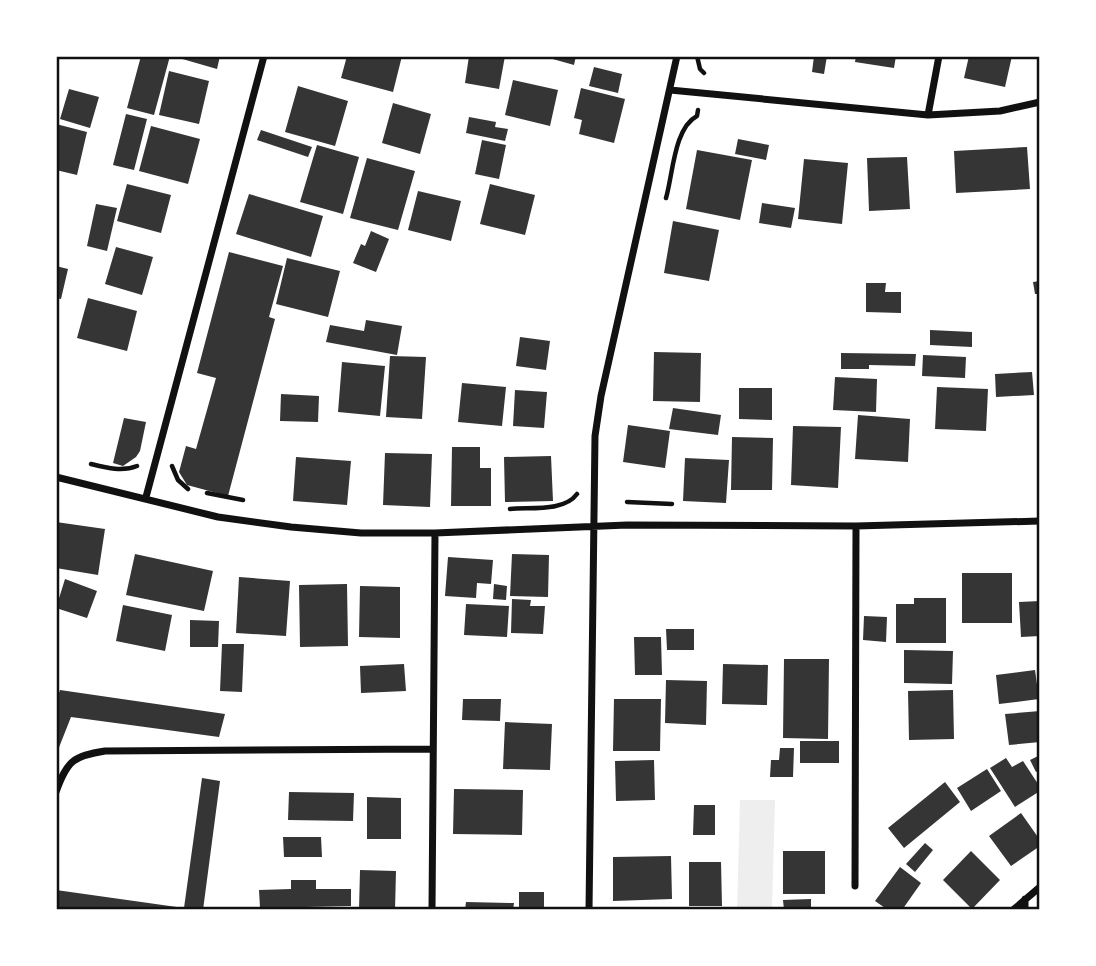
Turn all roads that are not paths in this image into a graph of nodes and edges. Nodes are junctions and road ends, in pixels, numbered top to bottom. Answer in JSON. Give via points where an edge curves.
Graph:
{"nodes":[{"id":1,"x":264,"y":56,"type":"edge"},
{"id":2,"x":677,"y":56,"type":"edge"},
{"id":3,"x":939,"y":56,"type":"edge"},
{"id":4,"x":670,"y":90,"type":"junction"},
{"id":5,"x":1040,"y":102,"type":"edge"},
{"id":6,"x":928,"y":116,"type":"junction"},
{"id":7,"x":56,"y":477,"type":"edge"},
{"id":8,"x":146,"y":497,"type":"junction"},
{"id":9,"x":1040,"y":521,"type":"edge"},
{"id":10,"x":593,"y":525,"type":"junction"},
{"id":11,"x":856,"y":526,"type":"junction"},
{"id":12,"x":435,"y":533,"type":"junction"},
{"id":13,"x":432,"y":749,"type":"junction"},
{"id":14,"x":56,"y":792,"type":"edge"},
{"id":15,"x":855,"y":886,"type":"dead end"},
{"id":16,"x":1040,"y":887,"type":"edge"},
{"id":17,"x":1025,"y":899,"type":"junction"},
{"id":18,"x":432,"y":910,"type":"edge"},
{"id":19,"x":589,"y":910,"type":"edge"},
{"id":20,"x":1013,"y":910,"type":"edge"},
{"id":21,"x":1025,"y":910,"type":"edge"}],
"edges":[{"from":1,"to":8,"type":"street"},
{"from":2,"to":4,"type":"street"},
{"from":3,"to":6,"type":"street"},
{"from":4,"to":6,"type":"street"},
{"from":4,"to":10,"type":"street","via":[[601,396],[595,436]]},
{"from":5,"to":6,"type":"street","via":[[1000,111]]},
{"from":7,"to":8,"type":"street"},
{"from":8,"to":12,"type":"street","via":[[218,517],[290,527]]},
{"from":9,"to":11,"type":"street"},
{"from":10,"to":11,"type":"street"},
{"from":10,"to":12,"type":"street"},
{"from":10,"to":19,"type":"street"},
{"from":11,"to":15,"type":"street"},
{"from":12,"to":13,"type":"street"},
{"from":13,"to":14,"type":"street","via":[[105,751],[69,762]]},
{"from":13,"to":18,"type":"street"},
{"from":16,"to":17,"type":"street"},
{"from":17,"to":20,"type":"street"},
{"from":17,"to":21,"type":"street"}]}
